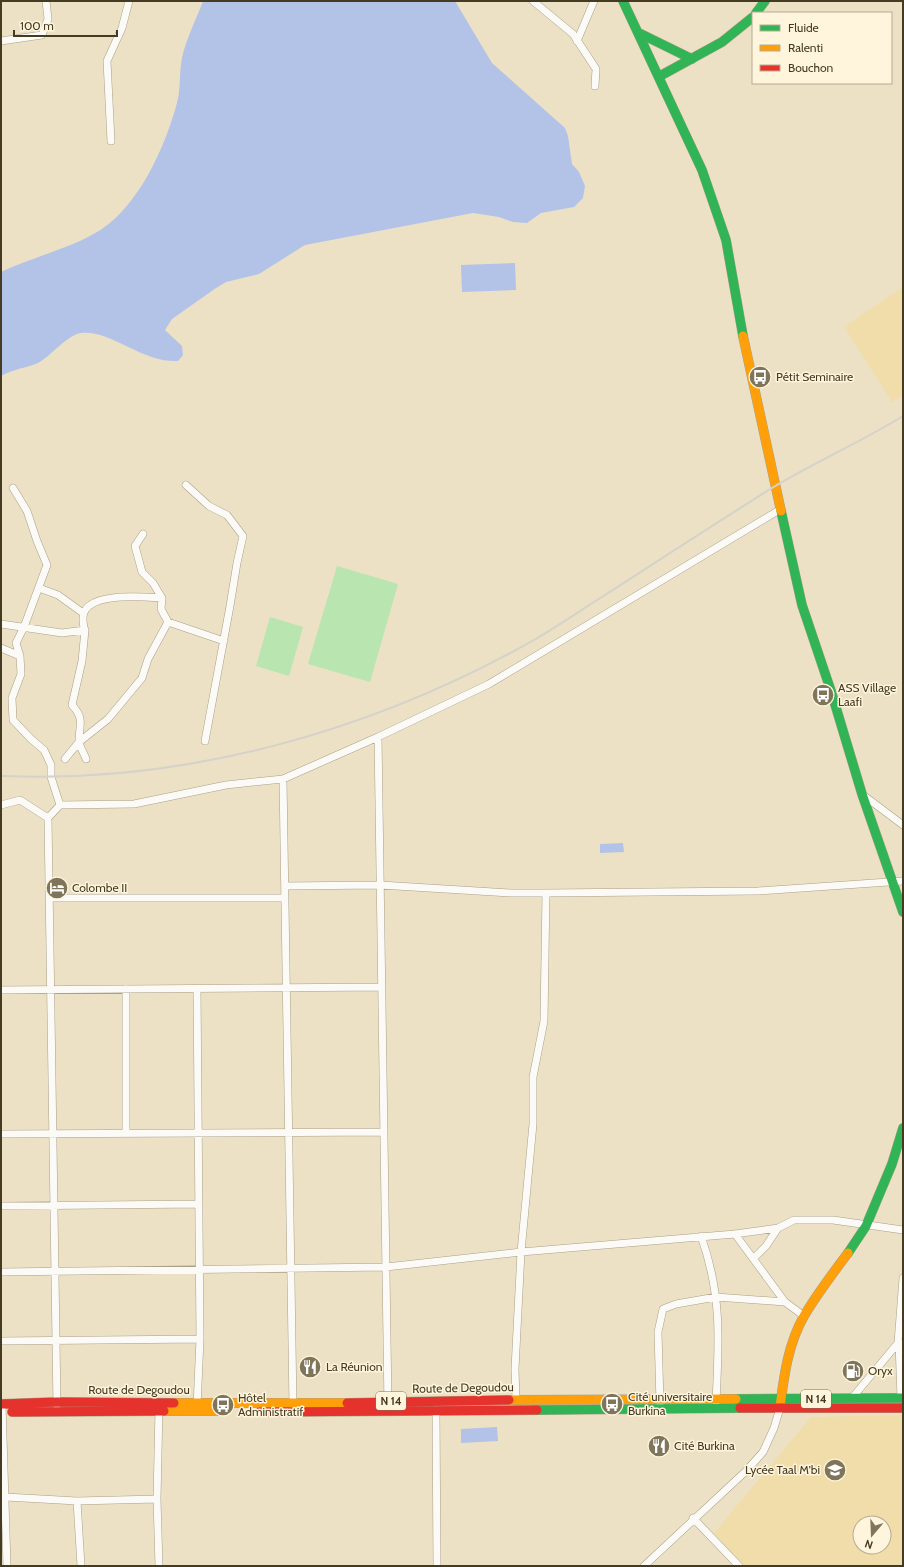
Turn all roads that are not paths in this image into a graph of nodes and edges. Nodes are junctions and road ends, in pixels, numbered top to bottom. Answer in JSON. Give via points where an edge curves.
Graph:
{"nodes":[{"id":1,"x":46,"y":1,"type":"edge"},
{"id":2,"x":129,"y":1,"type":"edge"},
{"id":3,"x":533,"y":1,"type":"edge"},
{"id":4,"x":594,"y":1,"type":"edge"},
{"id":5,"x":623,"y":1,"type":"edge"},
{"id":6,"x":765,"y":1,"type":"edge"},
{"id":7,"x":757,"y":12,"type":"edge"},
{"id":8,"x":752,"y":18,"type":"edge"},
{"id":9,"x":639,"y":33,"type":"junction"},
{"id":10,"x":577,"y":40,"type":"junction"},
{"id":11,"x":1,"y":41,"type":"edge"},
{"id":12,"x":692,"y":59,"type":"junction"},
{"id":13,"x":660,"y":76,"type":"junction"},
{"id":14,"x":595,"y":86,"type":"dead end"},
{"id":15,"x":111,"y":142,"type":"dead end"},
{"id":16,"x":186,"y":485,"type":"dead end"},
{"id":17,"x":12,"y":488,"type":"dead end"},
{"id":18,"x":781,"y":509,"type":"junction"},
{"id":19,"x":143,"y":534,"type":"dead end"},
{"id":20,"x":39,"y":588,"type":"junction"},
{"id":21,"x":162,"y":598,"type":"junction"},
{"id":22,"x":83,"y":613,"type":"junction"},
{"id":23,"x":168,"y":622,"type":"junction"},
{"id":24,"x":1,"y":624,"type":"edge"},
{"id":25,"x":24,"y":627,"type":"junction"},
{"id":26,"x":85,"y":630,"type":"junction"},
{"id":27,"x":224,"y":641,"type":"junction"},
{"id":28,"x":1,"y":648,"type":"edge"},
{"id":29,"x":20,"y":656,"type":"junction"},
{"id":30,"x":378,"y":738,"type":"junction"},
{"id":31,"x":205,"y":741,"type":"dead end"},
{"id":32,"x":79,"y":742,"type":"junction"},
{"id":33,"x":65,"y":759,"type":"dead end"},
{"id":34,"x":86,"y":759,"type":"dead end"},
{"id":35,"x":283,"y":779,"type":"junction"},
{"id":36,"x":862,"y":794,"type":"junction"},
{"id":37,"x":60,"y":805,"type":"junction"},
{"id":38,"x":1,"y":806,"type":"edge"},
{"id":39,"x":48,"y":818,"type":"junction"},
{"id":40,"x":903,"y":825,"type":"edge"},
{"id":41,"x":899,"y":882,"type":"edge"},
{"id":42,"x":380,"y":885,"type":"junction"},
{"id":43,"x":285,"y":886,"type":"junction"},
{"id":44,"x":546,"y":893,"type":"junction"},
{"id":45,"x":50,"y":898,"type":"junction"},
{"id":46,"x":285,"y":898,"type":"junction"},
{"id":47,"x":903,"y":912,"type":"edge"},
{"id":48,"x":286,"y":988,"type":"junction"},
{"id":49,"x":382,"y":988,"type":"junction"},
{"id":50,"x":126,"y":989,"type":"junction"},
{"id":51,"x":197,"y":989,"type":"junction"},
{"id":52,"x":1,"y":990,"type":"edge"},
{"id":53,"x":51,"y":990,"type":"junction"},
{"id":54,"x":903,"y":1128,"type":"edge"},
{"id":55,"x":289,"y":1132,"type":"junction"},
{"id":56,"x":384,"y":1132,"type":"junction"},
{"id":57,"x":53,"y":1133,"type":"junction"},
{"id":58,"x":126,"y":1133,"type":"junction"},
{"id":59,"x":198,"y":1133,"type":"junction"},
{"id":60,"x":1,"y":1134,"type":"edge"},
{"id":61,"x":902,"y":1139,"type":"edge"},
{"id":62,"x":199,"y":1204,"type":"junction"},
{"id":63,"x":54,"y":1205,"type":"junction"},
{"id":64,"x":1,"y":1206,"type":"edge"},
{"id":65,"x":866,"y":1226,"type":"junction"},
{"id":66,"x":778,"y":1228,"type":"junction"},
{"id":67,"x":903,"y":1230,"type":"edge"},
{"id":68,"x":735,"y":1234,"type":"junction"},
{"id":69,"x":701,"y":1236,"type":"junction"},
{"id":70,"x":522,"y":1252,"type":"junction"},
{"id":71,"x":754,"y":1258,"type":"junction"},
{"id":72,"x":386,"y":1267,"type":"junction"},
{"id":73,"x":291,"y":1268,"type":"junction"},
{"id":74,"x":199,"y":1269,"type":"junction"},
{"id":75,"x":55,"y":1271,"type":"junction"},
{"id":76,"x":1,"y":1272,"type":"edge"},
{"id":77,"x":903,"y":1278,"type":"edge"},
{"id":78,"x":903,"y":1282,"type":"edge"},
{"id":79,"x":716,"y":1297,"type":"junction"},
{"id":80,"x":785,"y":1302,"type":"junction"},
{"id":81,"x":902,"y":1308,"type":"edge"},
{"id":82,"x":804,"y":1316,"type":"junction"},
{"id":83,"x":200,"y":1339,"type":"junction"},
{"id":84,"x":1,"y":1341,"type":"edge"},
{"id":85,"x":56,"y":1341,"type":"junction"},
{"id":86,"x":901,"y":1341,"type":"edge"},
{"id":87,"x":902,"y":1398,"type":"edge"},
{"id":88,"x":660,"y":1399,"type":"junction"},
{"id":89,"x":851,"y":1399,"type":"junction"},
{"id":90,"x":516,"y":1400,"type":"junction"},
{"id":91,"x":716,"y":1403,"type":"junction"},
{"id":92,"x":781,"y":1404,"type":"junction"},
{"id":93,"x":388,"y":1406,"type":"junction"},
{"id":94,"x":57,"y":1407,"type":"junction"},
{"id":95,"x":159,"y":1407,"type":"junction"},
{"id":96,"x":197,"y":1407,"type":"junction"},
{"id":97,"x":1,"y":1408,"type":"edge"},
{"id":98,"x":293,"y":1408,"type":"junction"},
{"id":99,"x":903,"y":1408,"type":"edge"},
{"id":100,"x":660,"y":1409,"type":"junction"},
{"id":101,"x":842,"y":1409,"type":"junction"},
{"id":102,"x":436,"y":1410,"type":"junction"},
{"id":103,"x":6,"y":1497,"type":"junction"},
{"id":104,"x":157,"y":1498,"type":"junction"},
{"id":105,"x":77,"y":1501,"type":"junction"},
{"id":106,"x":693,"y":1518,"type":"junction"},
{"id":107,"x":7,"y":1566,"type":"edge"},
{"id":108,"x":81,"y":1566,"type":"edge"},
{"id":109,"x":159,"y":1566,"type":"edge"},
{"id":110,"x":437,"y":1566,"type":"edge"},
{"id":111,"x":644,"y":1566,"type":"edge"},
{"id":112,"x":739,"y":1566,"type":"edge"}],
"edges":[{"from":1,"to":11,"type":"street","via":[[48,19],[42,35]]},
{"from":2,"to":15,"type":"street","via":[[122,28],[107,61]]},
{"from":3,"to":10,"type":"street"},
{"from":4,"to":10,"type":"street"},
{"from":5,"to":9,"type":"street"},
{"from":6,"to":7,"type":"street"},
{"from":8,"to":12,"type":"street","via":[[722,42]]},
{"from":9,"to":12,"type":"street"},
{"from":9,"to":13,"type":"street"},
{"from":10,"to":14,"type":"street","via":[[596,69]]},
{"from":12,"to":13,"type":"street"},
{"from":13,"to":18,"type":"street","via":[[702,170],[726,240],[743,337]]},
{"from":16,"to":27,"type":"street","via":[[209,506],[227,514],[243,536]]},
{"from":17,"to":20,"type":"street","via":[[27,511],[47,565]]},
{"from":18,"to":30,"type":"street","via":[[489,684]]},
{"from":18,"to":36,"type":"street","via":[[802,605]]},
{"from":19,"to":21,"type":"street","via":[[135,546],[136,554],[142,572],[153,583]]},
{"from":20,"to":22,"type":"street","via":[[58,595]]},
{"from":20,"to":25,"type":"street"},
{"from":21,"to":22,"type":"street","via":[[111,598],[90,604]]},
{"from":21,"to":23,"type":"street","via":[[161,609]]},
{"from":22,"to":26,"type":"street"},
{"from":23,"to":27,"type":"street"},
{"from":23,"to":32,"type":"street","via":[[148,659],[142,678],[108,719]]},
{"from":24,"to":25,"type":"street"},
{"from":25,"to":26,"type":"street","via":[[62,633]]},
{"from":25,"to":29,"type":"street","via":[[16,643]]},
{"from":26,"to":32,"type":"street","via":[[82,661],[72,705],[79,712],[82,726]]},
{"from":27,"to":31,"type":"street"},
{"from":28,"to":29,"type":"street"},
{"from":29,"to":37,"type":"street","via":[[21,674],[12,698],[13,720],[44,750],[51,765]]},
{"from":30,"to":35,"type":"street"},
{"from":30,"to":42,"type":"street"},
{"from":32,"to":33,"type":"street"},
{"from":32,"to":34,"type":"street"},
{"from":35,"to":37,"type":"street","via":[[226,785],[134,804]]},
{"from":35,"to":43,"type":"street"},
{"from":36,"to":40,"type":"street"},
{"from":36,"to":41,"type":"street"},
{"from":37,"to":39,"type":"street"},
{"from":38,"to":39,"type":"street","via":[[20,800]]},
{"from":39,"to":45,"type":"street"},
{"from":41,"to":44,"type":"street","via":[[758,891]]},
{"from":41,"to":47,"type":"street"},
{"from":42,"to":43,"type":"street"},
{"from":42,"to":44,"type":"street"},
{"from":42,"to":49,"type":"street"},
{"from":43,"to":46,"type":"street"},
{"from":44,"to":70,"type":"street","via":[[544,1021],[533,1077],[533,1124]]},
{"from":45,"to":46,"type":"street"},
{"from":45,"to":53,"type":"street"},
{"from":46,"to":48,"type":"street"},
{"from":48,"to":49,"type":"street"},
{"from":48,"to":51,"type":"street"},
{"from":48,"to":55,"type":"street"},
{"from":49,"to":56,"type":"street"},
{"from":50,"to":51,"type":"street"},
{"from":50,"to":53,"type":"street"},
{"from":50,"to":58,"type":"street"},
{"from":51,"to":59,"type":"street"},
{"from":52,"to":53,"type":"street"},
{"from":53,"to":57,"type":"street"},
{"from":54,"to":61,"type":"street"},
{"from":55,"to":56,"type":"street"},
{"from":55,"to":59,"type":"street"},
{"from":55,"to":73,"type":"street"},
{"from":56,"to":72,"type":"street"},
{"from":57,"to":58,"type":"street"},
{"from":57,"to":60,"type":"street"},
{"from":57,"to":63,"type":"street"},
{"from":58,"to":59,"type":"street"},
{"from":59,"to":62,"type":"street"},
{"from":61,"to":65,"type":"street"},
{"from":62,"to":63,"type":"street"},
{"from":62,"to":74,"type":"street"},
{"from":63,"to":64,"type":"street"},
{"from":63,"to":75,"type":"street"},
{"from":65,"to":66,"type":"street","via":[[834,1220],[794,1220]]},
{"from":65,"to":67,"type":"street"},
{"from":65,"to":82,"type":"street"},
{"from":66,"to":68,"type":"street"},
{"from":66,"to":71,"type":"street"},
{"from":68,"to":69,"type":"street"},
{"from":68,"to":71,"type":"street"},
{"from":69,"to":70,"type":"street"},
{"from":69,"to":79,"type":"street","via":[[708,1256]]},
{"from":70,"to":72,"type":"street"},
{"from":70,"to":90,"type":"street","via":[[515,1370]]},
{"from":71,"to":80,"type":"street"},
{"from":72,"to":73,"type":"street"},
{"from":72,"to":93,"type":"street"},
{"from":73,"to":74,"type":"street"},
{"from":73,"to":98,"type":"street"},
{"from":74,"to":75,"type":"street"},
{"from":74,"to":83,"type":"street"},
{"from":75,"to":76,"type":"street"},
{"from":75,"to":85,"type":"street"},
{"from":77,"to":78,"type":"street"},
{"from":78,"to":81,"type":"street"},
{"from":79,"to":80,"type":"street"},
{"from":79,"to":88,"type":"street","via":[[676,1304],[663,1309],[658,1332]]},
{"from":79,"to":91,"type":"street","via":[[719,1328]]},
{"from":80,"to":82,"type":"street"},
{"from":81,"to":86,"type":"street"},
{"from":82,"to":92,"type":"street","via":[[792,1341],[785,1368]]},
{"from":83,"to":85,"type":"street"},
{"from":83,"to":96,"type":"street"},
{"from":84,"to":85,"type":"street"},
{"from":85,"to":94,"type":"street"},
{"from":86,"to":87,"type":"street"},
{"from":86,"to":89,"type":"street"},
{"from":87,"to":89,"type":"street","number":"N 14"},
{"from":88,"to":90,"type":"street","name":"Route de Degoudou","number":"N 14"},
{"from":88,"to":91,"type":"street","name":"Route de Degoudou","number":"N 14"},
{"from":88,"to":100,"type":"street"},
{"from":89,"to":92,"type":"street","number":"N 14"},
{"from":89,"to":101,"type":"street"},
{"from":90,"to":93,"type":"street","name":"Route de Degoudou","number":"N 14"},
{"from":91,"to":92,"type":"street","name":"Route de Degoudou","number":"N 14"},
{"from":91,"to":100,"type":"street","name":"Route de Degoudou","number":"N 14"},
{"from":92,"to":101,"type":"street","number":"N 14"},
{"from":92,"to":106,"type":"street","via":[[763,1452],[746,1471]]},
{"from":93,"to":98,"type":"street","name":"Route de Degoudou","number":"N 14"},
{"from":93,"to":102,"type":"street","name":"Route de Degoudou","number":"N 14"},
{"from":94,"to":95,"type":"street","name":"Route de Degoudou","number":"N 14"},
{"from":94,"to":97,"type":"street","name":"Route de Degoudou","number":"N 14"},
{"from":95,"to":96,"type":"street","name":"Route de Degoudou","number":"N 14"},
{"from":95,"to":104,"type":"street"},
{"from":96,"to":98,"type":"street","name":"Route de Degoudou","number":"N 14"},
{"from":97,"to":103,"type":"street"},
{"from":99,"to":101,"type":"street","number":"N 14"},
{"from":100,"to":102,"type":"street","name":"Route de Degoudou","number":"N 14"},
{"from":102,"to":110,"type":"street"},
{"from":103,"to":105,"type":"street"},
{"from":103,"to":107,"type":"street"},
{"from":104,"to":105,"type":"street"},
{"from":104,"to":109,"type":"street"},
{"from":105,"to":108,"type":"street"},
{"from":106,"to":111,"type":"street"},
{"from":106,"to":112,"type":"street"}]}
